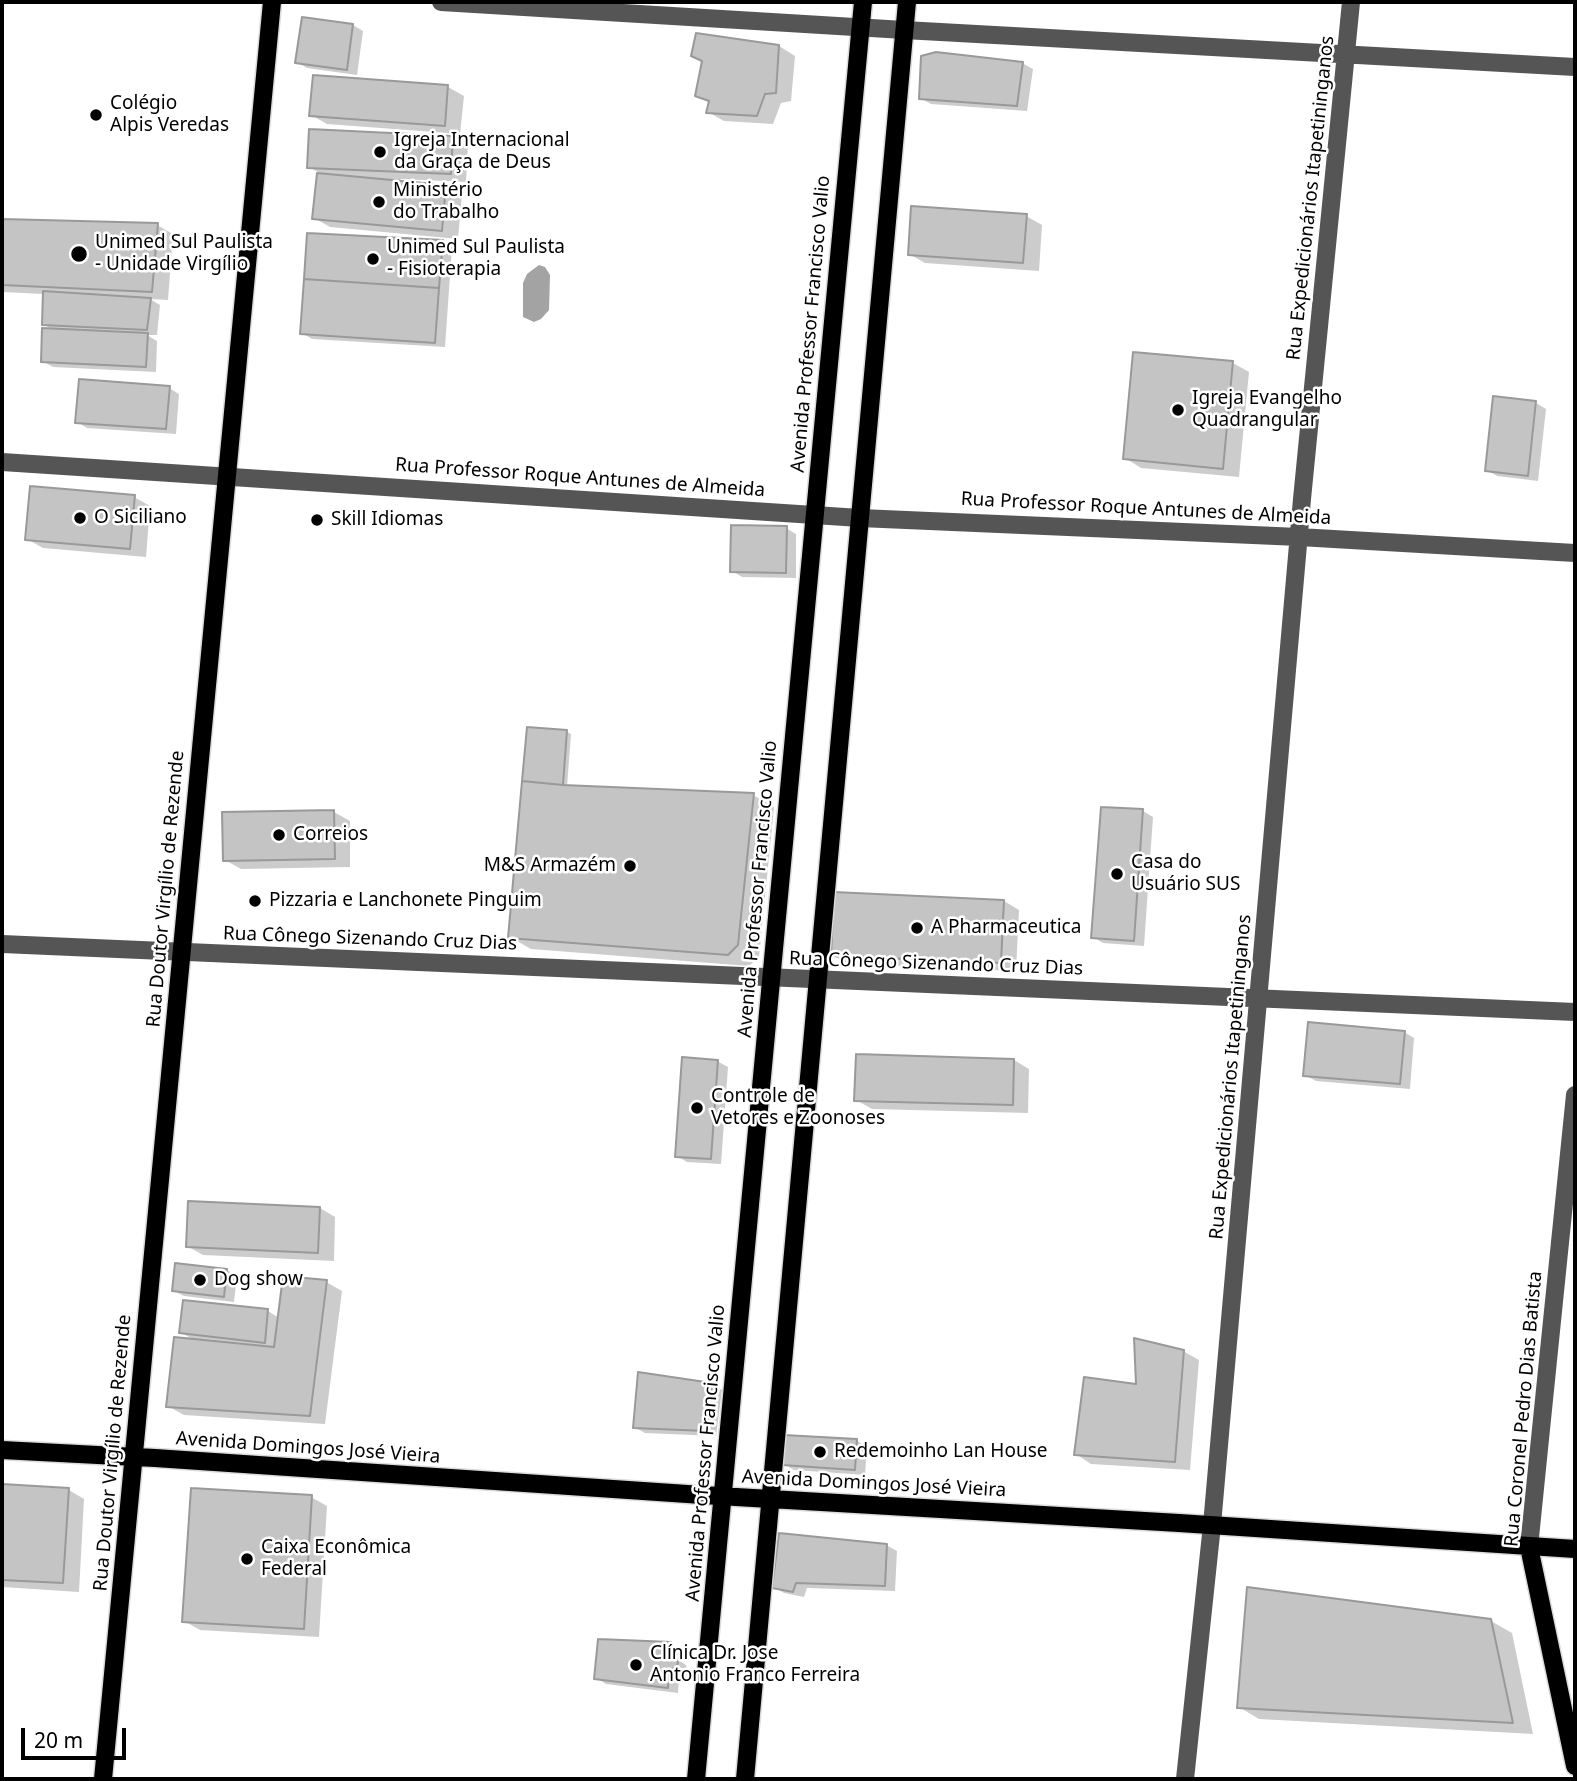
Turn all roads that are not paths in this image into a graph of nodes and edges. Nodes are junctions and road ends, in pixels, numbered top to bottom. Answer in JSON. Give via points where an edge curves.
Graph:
{"nodes":[{"id":1,"x":271,"y":2,"type":"edge"},
{"id":2,"x":441,"y":2,"type":"edge"},
{"id":3,"x":863,"y":2,"type":"edge"},
{"id":4,"x":907,"y":2,"type":"edge"},
{"id":5,"x":1351,"y":2,"type":"edge"},
{"id":6,"x":860,"y":27,"type":"junction"},
{"id":7,"x":904,"y":30,"type":"junction"},
{"id":8,"x":1346,"y":55,"type":"junction"},
{"id":9,"x":1575,"y":67,"type":"edge"},
{"id":10,"x":2,"y":462,"type":"edge"},
{"id":11,"x":226,"y":476,"type":"junction"},
{"id":12,"x":815,"y":514,"type":"junction"},
{"id":13,"x":860,"y":517,"type":"junction"},
{"id":14,"x":1299,"y":537,"type":"junction"},
{"id":15,"x":1575,"y":554,"type":"edge"},
{"id":16,"x":2,"y":944,"type":"edge"},
{"id":17,"x":181,"y":953,"type":"junction"},
{"id":18,"x":771,"y":978,"type":"junction"},
{"id":19,"x":818,"y":979,"type":"junction"},
{"id":20,"x":1259,"y":999,"type":"junction"},
{"id":21,"x":1575,"y":1012,"type":"edge"},
{"id":22,"x":1575,"y":1095,"type":"edge"},
{"id":23,"x":1570,"y":1200,"type":"edge"},
{"id":24,"x":2,"y":1450,"type":"edge"},
{"id":25,"x":134,"y":1457,"type":"junction"},
{"id":26,"x":723,"y":1496,"type":"junction"},
{"id":27,"x":771,"y":1498,"type":"junction"},
{"id":28,"x":1212,"y":1525,"type":"junction"},
{"id":29,"x":1529,"y":1547,"type":"junction"},
{"id":30,"x":1575,"y":1549,"type":"edge"},
{"id":31,"x":1575,"y":1766,"type":"edge"},
{"id":32,"x":103,"y":1779,"type":"edge"},
{"id":33,"x":696,"y":1779,"type":"edge"},
{"id":34,"x":745,"y":1779,"type":"edge"},
{"id":35,"x":1185,"y":1779,"type":"edge"}],
"edges":[{"from":1,"to":11,"type":"main road","name":"Rua Doutor Virgílio de Rezende"},
{"from":2,"to":6,"type":"street"},
{"from":3,"to":6,"type":"main road","name":"Avenida Professor Francisco Valio"},
{"from":4,"to":7,"type":"main road"},
{"from":5,"to":8,"type":"street","name":"Rua Expedicionários Itapetininganos"},
{"from":6,"to":7,"type":"street"},
{"from":6,"to":12,"type":"main road","name":"Avenida Professor Francisco Valio"},
{"from":7,"to":8,"type":"street"},
{"from":7,"to":13,"type":"main road"},
{"from":8,"to":9,"type":"street"},
{"from":8,"to":14,"type":"street","name":"Rua Expedicionários Itapetininganos"},
{"from":10,"to":11,"type":"street","name":"Rua Professor Roque Antunes de Almeida"},
{"from":11,"to":12,"type":"street","name":"Rua Professor Roque Antunes de Almeida"},
{"from":11,"to":17,"type":"main road","name":"Rua Doutor Virgílio de Rezende"},
{"from":12,"to":13,"type":"street","name":"Rua Professor Roque Antunes de Almeida"},
{"from":12,"to":18,"type":"main road","name":"Avenida Professor Francisco Valio"},
{"from":13,"to":14,"type":"street","name":"Rua Professor Roque Antunes de Almeida"},
{"from":13,"to":19,"type":"main road"},
{"from":14,"to":15,"type":"street","name":"Rua Professor Roque Antunes de Almeida"},
{"from":14,"to":20,"type":"street","name":"Rua Expedicionários Itapetininganos"},
{"from":16,"to":17,"type":"street","name":"Rua Cônego Sizenando Cruz Dias"},
{"from":17,"to":18,"type":"street","name":"Rua Cônego Sizenando Cruz Dias"},
{"from":17,"to":25,"type":"main road","name":"Rua Doutor Virgílio de Rezende"},
{"from":18,"to":19,"type":"street","name":"Rua Cônego Sizenando Cruz Dias"},
{"from":18,"to":26,"type":"main road","name":"Avenida Professor Francisco Valio"},
{"from":19,"to":20,"type":"street","name":"Rua Cônego Sizenando Cruz Dias"},
{"from":19,"to":27,"type":"main road"},
{"from":20,"to":21,"type":"street","name":"Rua Cônego Sizenando Cruz Dias"},
{"from":20,"to":28,"type":"street","name":"Rua Expedicionários Itapetininganos"},
{"from":22,"to":23,"type":"street","name":"Rua Coronel Pedro Dias Batista"},
{"from":23,"to":29,"type":"street","name":"Rua Coronel Pedro Dias Batista"},
{"from":24,"to":25,"type":"main road","name":"Avenida Domingos José Vieira"},
{"from":25,"to":26,"type":"main road","name":"Avenida Domingos José Vieira"},
{"from":25,"to":32,"type":"main road","name":"Rua Doutor Virgílio de Rezende"},
{"from":26,"to":27,"type":"main road","name":"Avenida Domingos José Vieira"},
{"from":26,"to":33,"type":"main road","name":"Avenida Professor Francisco Valio"},
{"from":27,"to":28,"type":"main road","name":"Avenida Domingos José Vieira"},
{"from":27,"to":34,"type":"main road"},
{"from":28,"to":29,"type":"main road","name":"Avenida Domingos José Vieira"},
{"from":28,"to":35,"type":"street","name":"Rua Expedicionários Itapetininganos"},
{"from":29,"to":30,"type":"main road","name":"Avenida Domingos José Vieira"},
{"from":29,"to":31,"type":"main road","name":"Rua Coronel Pedro Dias Batista"}]}
